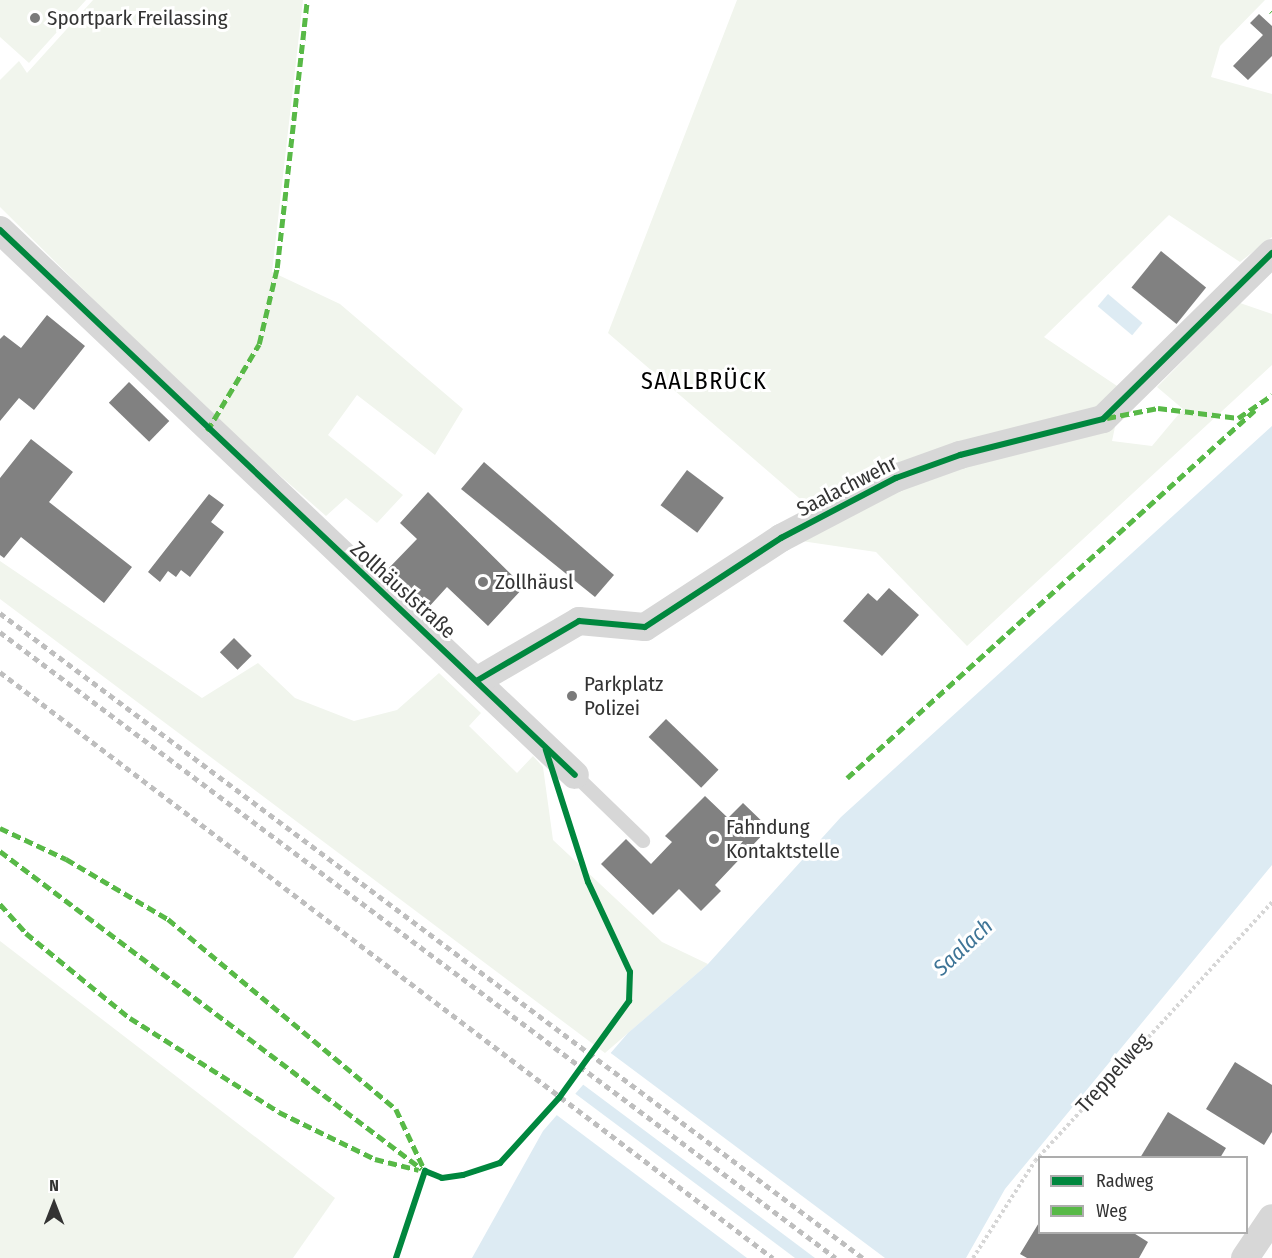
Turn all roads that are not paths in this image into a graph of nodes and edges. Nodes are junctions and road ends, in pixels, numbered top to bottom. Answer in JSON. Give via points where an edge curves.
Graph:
{"nodes":[{"id":1,"x":0,"y":230,"type":"edge"},
{"id":2,"x":1272,"y":252,"type":"edge"},
{"id":3,"x":478,"y":680,"type":"junction"},
{"id":4,"x":575,"y":775,"type":"joint"},
{"id":5,"x":643,"y":841,"type":"dead end"},
{"id":6,"x":1272,"y":1218,"type":"edge"},
{"id":7,"x":1245,"y":1258,"type":"edge"}],
"edges":[{"from":1,"to":3,"type":"street","name":"Zollhäuslstraße","via":[[225,448]]},
{"from":2,"to":3,"type":"street","name":"Saalachwehr","via":[[1104,418],[960,454],[896,478],[781,538],[645,627],[579,621]]},
{"from":3,"to":4,"type":"street","name":"Zollhäuslstraße"},
{"from":4,"to":5,"type":"lane"},
{"from":6,"to":7,"type":"street"}]}
